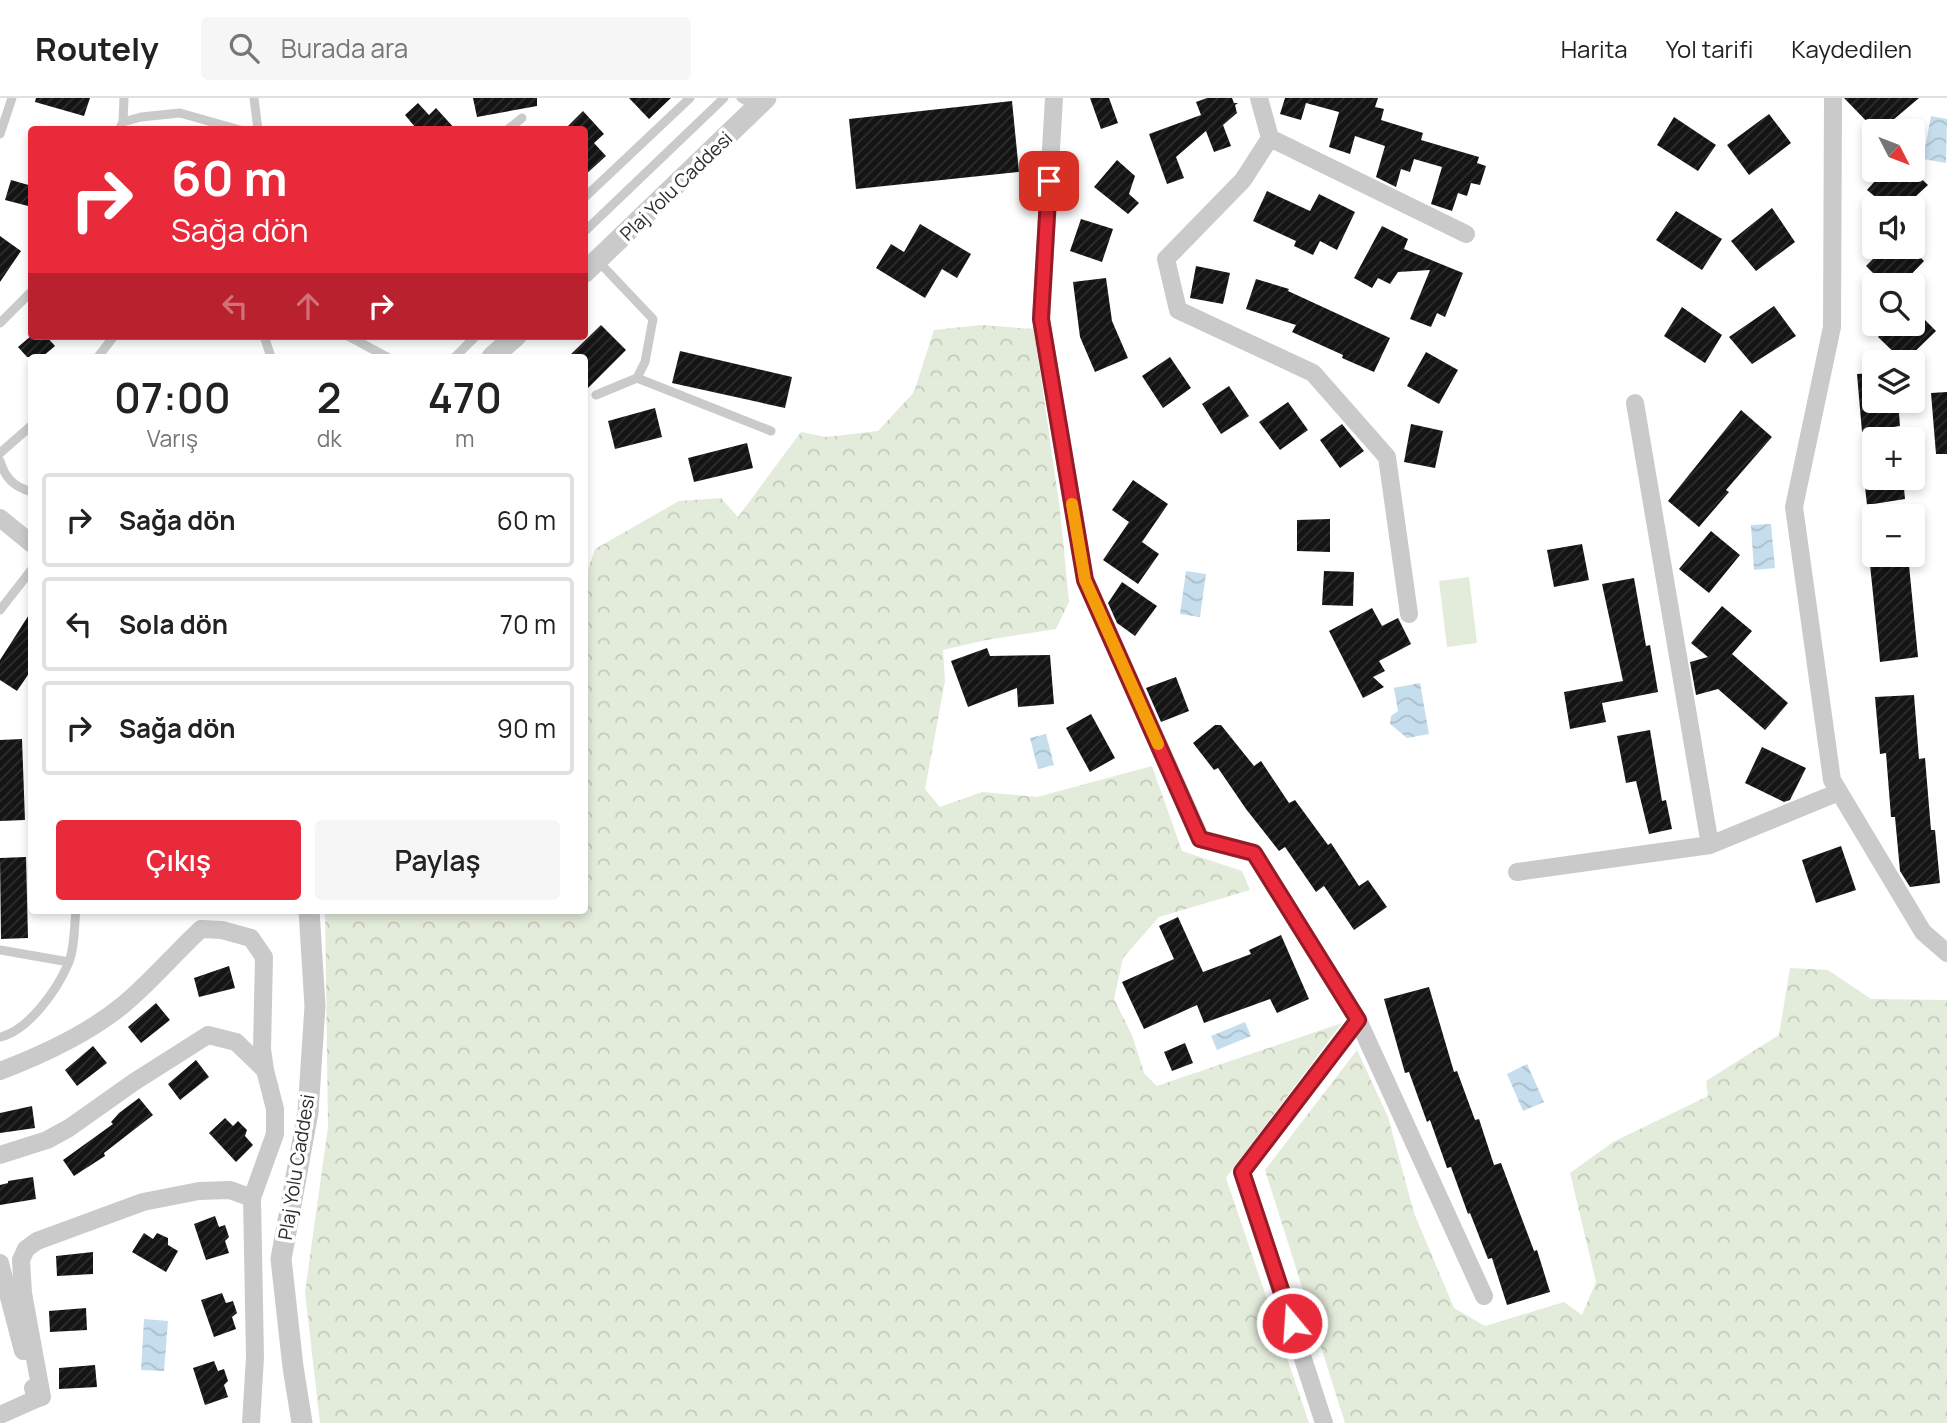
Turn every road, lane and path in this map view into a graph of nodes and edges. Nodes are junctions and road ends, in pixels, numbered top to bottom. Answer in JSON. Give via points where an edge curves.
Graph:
{"nodes":[{"id":1,"x":12,"y":98,"type":"edge"},
{"id":2,"x":124,"y":98,"type":"edge"},
{"id":3,"x":254,"y":98,"type":"edge"},
{"id":4,"x":690,"y":98,"type":"edge"},
{"id":5,"x":724,"y":98,"type":"edge"},
{"id":6,"x":1054,"y":98,"type":"edge"},
{"id":7,"x":1259,"y":98,"type":"edge"},
{"id":8,"x":1833,"y":98,"type":"edge"},
{"id":9,"x":755,"y":101,"type":"edge"},
{"id":10,"x":522,"y":118,"type":"dead end"},
{"id":11,"x":121,"y":126,"type":"edge"},
{"id":12,"x":226,"y":126,"type":"edge"},
{"id":13,"x":258,"y":126,"type":"edge"},
{"id":14,"x":512,"y":126,"type":"edge"},
{"id":15,"x":0,"y":134,"type":"edge"},
{"id":16,"x":1270,"y":138,"type":"junction"},
{"id":17,"x":588,"y":194,"type":"edge"},
{"id":18,"x":588,"y":228,"type":"edge"},
{"id":19,"x":1466,"y":234,"type":"dead end"},
{"id":20,"x":591,"y":267,"type":"edge"},
{"id":21,"x":28,"y":295,"type":"edge"},
{"id":22,"x":0,"y":323,"type":"edge"},
{"id":23,"x":111,"y":340,"type":"edge"},
{"id":24,"x":364,"y":340,"type":"edge"},
{"id":25,"x":472,"y":340,"type":"edge"},
{"id":26,"x":511,"y":340,"type":"edge"},
{"id":27,"x":100,"y":354,"type":"edge"},
{"id":28,"x":383,"y":354,"type":"edge"},
{"id":29,"x":458,"y":354,"type":"edge"},
{"id":30,"x":495,"y":354,"type":"edge"},
{"id":31,"x":637,"y":378,"type":"junction"},
{"id":32,"x":596,"y":395,"type":"dead end"},
{"id":33,"x":1635,"y":403,"type":"dead end"},
{"id":34,"x":28,"y":428,"type":"edge"},
{"id":35,"x":771,"y":431,"type":"dead end"},
{"id":36,"x":0,"y":453,"type":"edge"},
{"id":37,"x":0,"y":461,"type":"edge"},
{"id":38,"x":28,"y":491,"type":"edge"},
{"id":39,"x":0,"y":518,"type":"edge"},
{"id":40,"x":28,"y":541,"type":"edge"},
{"id":41,"x":28,"y":574,"type":"edge"},
{"id":42,"x":0,"y":610,"type":"edge"},
{"id":43,"x":1409,"y":614,"type":"dead end"},
{"id":44,"x":1839,"y":792,"type":"junction"},
{"id":45,"x":1710,"y":845,"type":"junction"},
{"id":46,"x":1517,"y":872,"type":"dead end"},
{"id":47,"x":75,"y":914,"type":"edge"},
{"id":48,"x":309,"y":914,"type":"edge"},
{"id":49,"x":0,"y":950,"type":"edge"},
{"id":50,"x":1947,"y":953,"type":"edge"},
{"id":51,"x":69,"y":962,"type":"junction"},
{"id":52,"x":1358,"y":1020,"type":"junction"},
{"id":53,"x":0,"y":1037,"type":"edge"},
{"id":54,"x":265,"y":1070,"type":"junction"},
{"id":55,"x":0,"y":1071,"type":"edge"},
{"id":56,"x":0,"y":1155,"type":"edge"},
{"id":57,"x":252,"y":1198,"type":"junction"},
{"id":58,"x":0,"y":1262,"type":"edge"},
{"id":59,"x":1485,"y":1296,"type":"dead end"},
{"id":60,"x":36,"y":1399,"type":"junction"},
{"id":61,"x":0,"y":1415,"type":"edge"},
{"id":62,"x":251,"y":1423,"type":"edge"},
{"id":63,"x":302,"y":1423,"type":"edge"},
{"id":64,"x":1324,"y":1423,"type":"edge"}],
"edges":[{"from":1,"to":15,"type":"lane"},
{"from":2,"to":11,"type":"lane"},
{"from":3,"to":13,"type":"lane"},
{"from":4,"to":17,"type":"lane"},
{"from":5,"to":18,"type":"lane"},
{"from":6,"to":52,"type":"street","via":[[1041,319],[1085,580],[1200,839],[1254,853]]},
{"from":7,"to":16,"type":"street"},
{"from":8,"to":44,"type":"street","via":[[1832,327],[1794,507],[1832,780]]},
{"from":9,"to":20,"type":"street","name":"Plaj Yolu Caddesi"},
{"from":10,"to":14,"type":"lane"},
{"from":11,"to":12,"type":"lane","via":[[141,117],[180,113]]},
{"from":16,"to":19,"type":"street"},
{"from":16,"to":43,"type":"street","via":[[1243,180],[1166,259],[1178,310],[1313,373],[1387,457]]},
{"from":20,"to":31,"type":"lane","via":[[653,319],[645,362]]},
{"from":21,"to":22,"type":"lane"},
{"from":23,"to":27,"type":"lane"},
{"from":24,"to":28,"type":"lane"},
{"from":25,"to":29,"type":"lane"},
{"from":26,"to":30,"type":"street"},
{"from":31,"to":32,"type":"lane"},
{"from":31,"to":35,"type":"lane"},
{"from":33,"to":45,"type":"street"},
{"from":34,"to":36,"type":"lane"},
{"from":37,"to":38,"type":"lane","via":[[18,488]]},
{"from":39,"to":40,"type":"street"},
{"from":41,"to":42,"type":"lane"},
{"from":44,"to":45,"type":"street"},
{"from":44,"to":50,"type":"street","via":[[1923,932]]},
{"from":45,"to":46,"type":"street"},
{"from":47,"to":51,"type":"lane"},
{"from":48,"to":63,"type":"street","name":"Plaj Yolu Caddesi","via":[[315,1006],[308,1112],[281,1259]]},
{"from":49,"to":51,"type":"lane"},
{"from":51,"to":53,"type":"lane","via":[[42,1007],[11,1035]]},
{"from":52,"to":59,"type":"street"},
{"from":52,"to":64,"type":"street","via":[[1242,1172]]},
{"from":54,"to":55,"type":"street","via":[[264,957],[251,938],[201,929],[123,1005],[32,1059]]},
{"from":54,"to":56,"type":"street","via":[[236,1042],[208,1035],[69,1128]]},
{"from":54,"to":57,"type":"street","via":[[275,1109],[275,1134]]},
{"from":57,"to":60,"type":"street","via":[[230,1190],[199,1191],[143,1202],[26,1249],[21,1260],[23,1293],[42,1397]]},
{"from":57,"to":62,"type":"street","via":[[255,1356]]},
{"from":58,"to":60,"type":"street"},
{"from":60,"to":61,"type":"street"}]}
